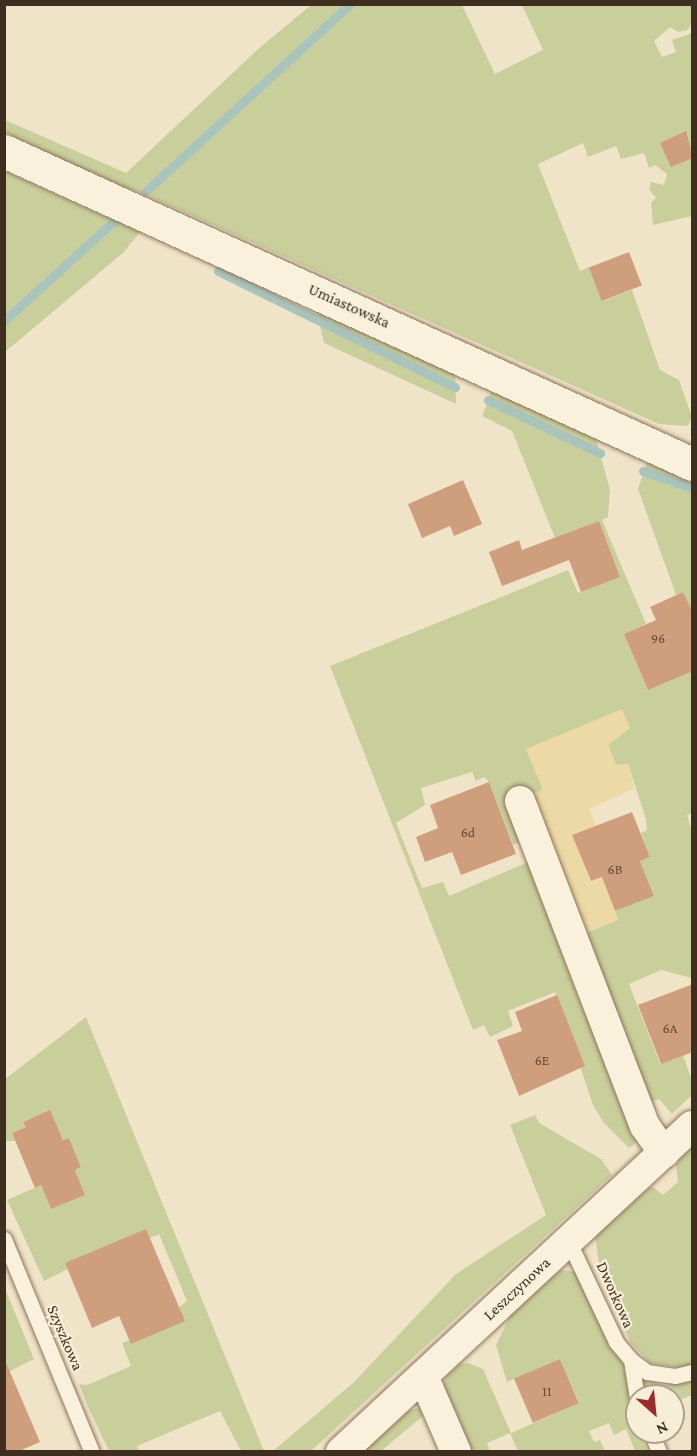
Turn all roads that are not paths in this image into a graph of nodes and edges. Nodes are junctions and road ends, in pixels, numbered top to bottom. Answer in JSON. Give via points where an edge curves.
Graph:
{"nodes":[{"id":1,"x":4,"y":151,"type":"edge"},
{"id":2,"x":693,"y":464,"type":"edge"},
{"id":3,"x":520,"y":801,"type":"dead end"},
{"id":4,"x":693,"y":1126,"type":"edge"},
{"id":5,"x":664,"y":1153,"type":"junction"},
{"id":6,"x":4,"y":1239,"type":"edge"},
{"id":7,"x":569,"y":1242,"type":"junction"},
{"id":8,"x":631,"y":1360,"type":"junction"},
{"id":9,"x":693,"y":1372,"type":"edge"},
{"id":10,"x":423,"y":1376,"type":"junction"},
{"id":11,"x":635,"y":1384,"type":"edge"},
{"id":12,"x":93,"y":1452,"type":"edge"},
{"id":13,"x":341,"y":1452,"type":"edge"},
{"id":14,"x":456,"y":1452,"type":"edge"}],
"edges":[{"from":1,"to":2,"type":"main road","name":"Umiastowska"},
{"from":3,"to":5,"type":"street","via":[[645,1126]]},
{"from":4,"to":5,"type":"street","name":"Leszczynowa"},
{"from":5,"to":7,"type":"street","name":"Leszczynowa"},
{"from":6,"to":12,"type":"lane","name":"Szyszkowa"},
{"from":7,"to":8,"type":"lane","name":"Dworkowa","via":[[616,1342]]},
{"from":7,"to":10,"type":"street","name":"Leszczynowa"},
{"from":8,"to":9,"type":"lane","name":"Dworkowa","via":[[647,1372],[675,1376]]},
{"from":8,"to":11,"type":"lane","name":"Dworkowa"},
{"from":10,"to":13,"type":"street","name":"Leszczynowa"},
{"from":10,"to":14,"type":"street"}]}
